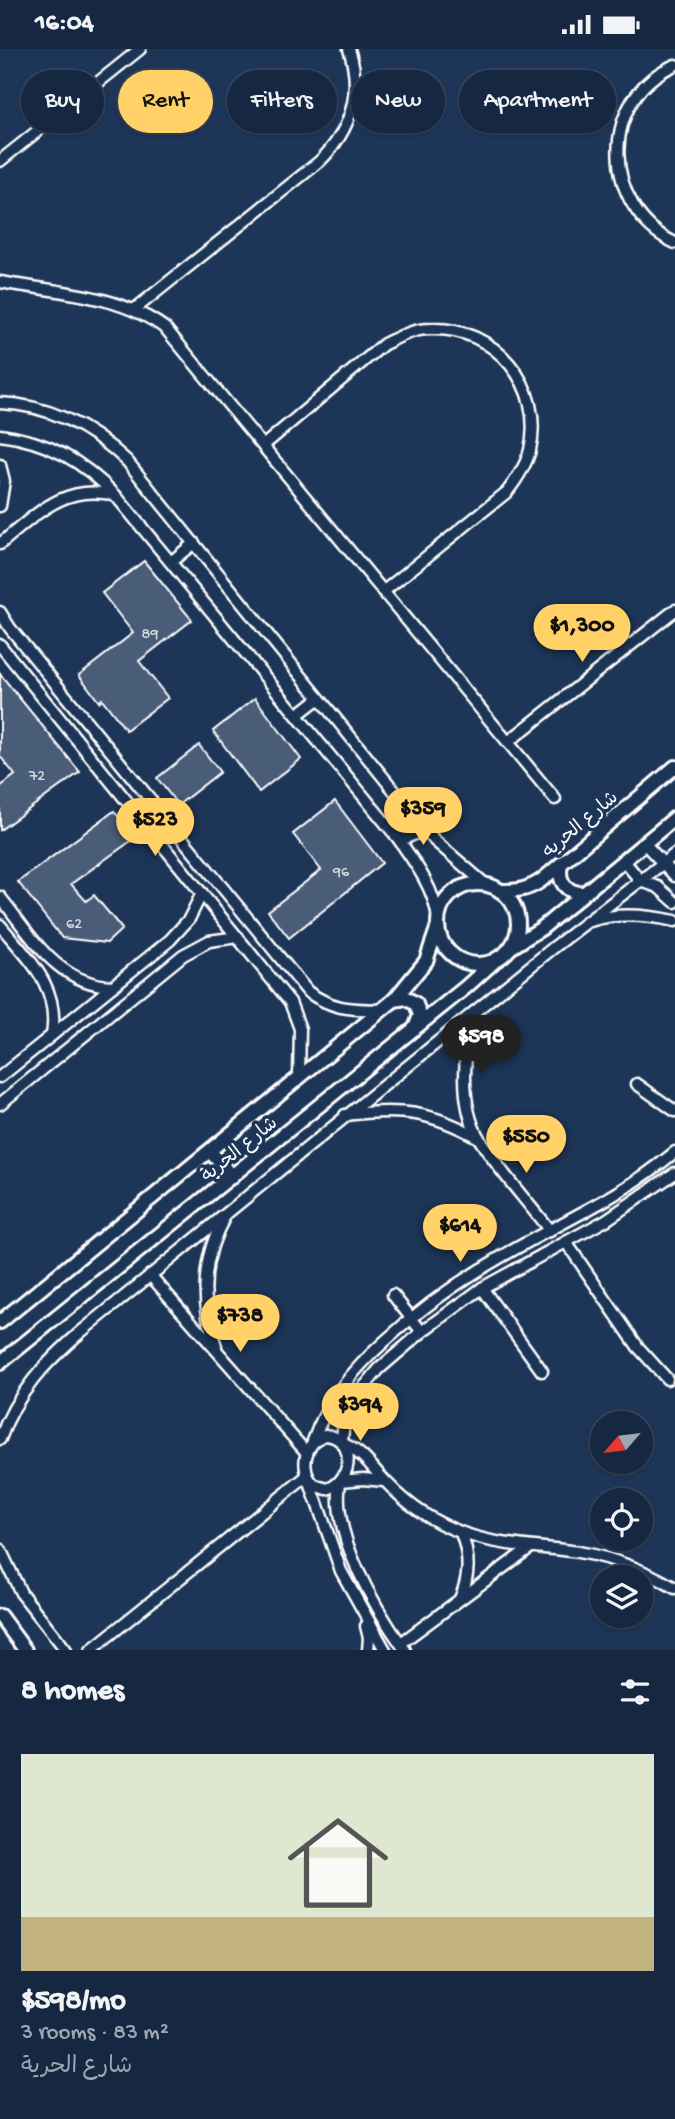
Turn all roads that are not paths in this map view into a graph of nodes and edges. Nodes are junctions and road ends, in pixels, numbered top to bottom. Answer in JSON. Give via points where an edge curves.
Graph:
{"nodes":[{"id":1,"x":141,"y":49,"type":"edge"},
{"id":2,"x":349,"y":49,"type":"edge"},
{"id":3,"x":675,"y":65,"type":"edge"},
{"id":4,"x":0,"y":161,"type":"edge"},
{"id":5,"x":675,"y":243,"type":"edge"},
{"id":6,"x":0,"y":282,"type":"edge"},
{"id":7,"x":135,"y":310,"type":"junction"},
{"id":8,"x":0,"y":403,"type":"edge"},
{"id":9,"x":0,"y":435,"type":"edge"},
{"id":10,"x":264,"y":445,"type":"junction"},
{"id":11,"x":0,"y":465,"type":"edge"},
{"id":12,"x":116,"y":495,"type":"junction"},
{"id":13,"x":0,"y":506,"type":"edge"},
{"id":14,"x":194,"y":543,"type":"junction"},
{"id":15,"x":0,"y":544,"type":"edge"},
{"id":16,"x":172,"y":561,"type":"junction"},
{"id":17,"x":384,"y":591,"type":"junction"},
{"id":18,"x":675,"y":610,"type":"edge"},
{"id":19,"x":1,"y":615,"type":"edge"},
{"id":20,"x":0,"y":645,"type":"edge"},
{"id":21,"x":319,"y":698,"type":"junction"},
{"id":22,"x":297,"y":715,"type":"junction"},
{"id":23,"x":508,"y":741,"type":"junction"},
{"id":24,"x":675,"y":767,"type":"edge"},
{"id":25,"x":555,"y":799,"type":"dead end"},
{"id":26,"x":675,"y":818,"type":"edge"},
{"id":27,"x":418,"y":820,"type":"junction"},
{"id":28,"x":172,"y":825,"type":"junction"},
{"id":29,"x":397,"y":837,"type":"junction"},
{"id":30,"x":158,"y":838,"type":"junction"},
{"id":31,"x":644,"y":843,"type":"junction"},
{"id":32,"x":675,"y":854,"type":"edge"},
{"id":33,"x":623,"y":860,"type":"junction"},
{"id":34,"x":664,"y":864,"type":"junction"},
{"id":35,"x":561,"y":865,"type":"junction"},
{"id":36,"x":675,"y":876,"type":"edge"},
{"id":37,"x":641,"y":881,"type":"junction"},
{"id":38,"x":485,"y":884,"type":"junction"},
{"id":39,"x":500,"y":891,"type":"junction"},
{"id":40,"x":202,"y":893,"type":"junction"},
{"id":41,"x":583,"y":893,"type":"junction"},
{"id":42,"x":0,"y":897,"type":"edge"},
{"id":43,"x":675,"y":902,"type":"edge"},
{"id":44,"x":675,"y":921,"type":"edge"},
{"id":45,"x":438,"y":922,"type":"junction"},
{"id":46,"x":583,"y":924,"type":"junction"},
{"id":47,"x":0,"y":925,"type":"edge"},
{"id":48,"x":238,"y":937,"type":"junction"},
{"id":49,"x":170,"y":940,"type":"junction"},
{"id":50,"x":510,"y":948,"type":"junction"},
{"id":51,"x":45,"y":953,"type":"junction"},
{"id":52,"x":183,"y":955,"type":"junction"},
{"id":53,"x":498,"y":958,"type":"junction"},
{"id":54,"x":32,"y":964,"type":"junction"},
{"id":55,"x":297,"y":978,"type":"junction"},
{"id":56,"x":113,"y":986,"type":"junction"},
{"id":57,"x":282,"y":990,"type":"junction"},
{"id":58,"x":394,"y":1000,"type":"junction"},
{"id":59,"x":382,"y":1010,"type":"junction"},
{"id":60,"x":474,"y":1011,"type":"junction"},
{"id":61,"x":416,"y":1027,"type":"junction"},
{"id":62,"x":52,"y":1035,"type":"junction"},
{"id":63,"x":0,"y":1077,"type":"edge"},
{"id":64,"x":299,"y":1077,"type":"junction"},
{"id":65,"x":637,"y":1084,"type":"dead end"},
{"id":66,"x":0,"y":1104,"type":"edge"},
{"id":67,"x":675,"y":1111,"type":"edge"},
{"id":68,"x":345,"y":1115,"type":"junction"},
{"id":69,"x":479,"y":1138,"type":"junction"},
{"id":70,"x":210,"y":1151,"type":"junction"},
{"id":71,"x":675,"y":1151,"type":"edge"},
{"id":72,"x":675,"y":1173,"type":"edge"},
{"id":73,"x":232,"y":1177,"type":"junction"},
{"id":74,"x":228,"y":1210,"type":"junction"},
{"id":75,"x":550,"y":1231,"type":"junction"},
{"id":76,"x":566,"y":1242,"type":"junction"},
{"id":77,"x":150,"y":1275,"type":"junction"},
{"id":78,"x":482,"y":1288,"type":"junction"},
{"id":79,"x":393,"y":1294,"type":"dead end"},
{"id":80,"x":411,"y":1318,"type":"junction"},
{"id":81,"x":0,"y":1322,"type":"edge"},
{"id":82,"x":422,"y":1332,"type":"junction"},
{"id":83,"x":17,"y":1349,"type":"junction"},
{"id":84,"x":219,"y":1353,"type":"junction"},
{"id":85,"x":0,"y":1363,"type":"edge"},
{"id":86,"x":542,"y":1371,"type":"dead end"},
{"id":87,"x":0,"y":1373,"type":"edge"},
{"id":88,"x":667,"y":1379,"type":"dead end"},
{"id":89,"x":0,"y":1439,"type":"edge"},
{"id":90,"x":313,"y":1441,"type":"junction"},
{"id":91,"x":343,"y":1443,"type":"junction"},
{"id":92,"x":307,"y":1453,"type":"junction"},
{"id":93,"x":308,"y":1478,"type":"junction"},
{"id":94,"x":384,"y":1481,"type":"junction"},
{"id":95,"x":340,"y":1482,"type":"junction"},
{"id":96,"x":461,"y":1533,"type":"junction"},
{"id":97,"x":531,"y":1546,"type":"junction"},
{"id":98,"x":0,"y":1549,"type":"edge"},
{"id":99,"x":675,"y":1588,"type":"edge"},
{"id":100,"x":460,"y":1599,"type":"junction"},
{"id":101,"x":362,"y":1612,"type":"junction"},
{"id":102,"x":0,"y":1616,"type":"edge"},
{"id":103,"x":403,"y":1647,"type":"edge"},
{"id":104,"x":25,"y":1650,"type":"edge"},
{"id":105,"x":66,"y":1650,"type":"edge"},
{"id":106,"x":91,"y":1650,"type":"edge"},
{"id":107,"x":368,"y":1650,"type":"edge"},
{"id":108,"x":385,"y":1650,"type":"edge"}],
"edges":[{"from":1,"to":4,"type":"street"},
{"from":2,"to":7,"type":"street","via":[[355,98],[333,148]]},
{"from":3,"to":5,"type":"street","via":[[637,95],[620,132],[618,152],[619,173],[635,211]]},
{"from":6,"to":7,"type":"street"},
{"from":7,"to":10,"type":"street","via":[[175,338]]},
{"from":8,"to":14,"type":"street","via":[[44,410],[97,436],[127,461]]},
{"from":9,"to":12,"type":"street","via":[[33,441],[70,456]]},
{"from":10,"to":17,"type":"street"},
{"from":10,"to":17,"type":"street","via":[[384,344],[405,334],[451,330],[474,336],[509,361],[524,383],[531,405],[530,451],[521,473],[507,492]]},
{"from":11,"to":13,"type":"street","via":[[4,481]]},
{"from":12,"to":15,"type":"street","via":[[69,495]]},
{"from":12,"to":16,"type":"street"},
{"from":14,"to":16,"type":"street"},
{"from":14,"to":21,"type":"street"},
{"from":16,"to":22,"type":"street"},
{"from":17,"to":23,"type":"street"},
{"from":18,"to":23,"type":"street"},
{"from":19,"to":28,"type":"street"},
{"from":20,"to":30,"type":"street"},
{"from":21,"to":22,"type":"street"},
{"from":21,"to":27,"type":"street"},
{"from":22,"to":29,"type":"street"},
{"from":23,"to":25,"type":"street"},
{"from":24,"to":35,"type":"street","name":"شارع الحريه"},
{"from":26,"to":31,"type":"street"},
{"from":27,"to":29,"type":"street","via":[[415,834]]},
{"from":27,"to":38,"type":"street"},
{"from":28,"to":30,"type":"street"},
{"from":28,"to":55,"type":"street"},
{"from":29,"to":45,"type":"street","via":[[425,877],[435,899]]},
{"from":30,"to":40,"type":"street"},
{"from":31,"to":33,"type":"street"},
{"from":31,"to":34,"type":"street"},
{"from":32,"to":34,"type":"street"},
{"from":33,"to":37,"type":"street"},
{"from":33,"to":41,"type":"street"},
{"from":34,"to":36,"type":"street"},
{"from":34,"to":37,"type":"street"},
{"from":35,"to":39,"type":"street","name":"شارع الحريه","via":[[530,888]]},
{"from":35,"to":41,"type":"street","via":[[564,885]]},
{"from":37,"to":43,"type":"street"},
{"from":37,"to":46,"type":"street"},
{"from":38,"to":39,"type":"street"},
{"from":38,"to":45,"type":"street","via":[[454,891]]},
{"from":39,"to":50,"type":"street","via":[[512,902],[517,917],[517,933]]},
{"from":40,"to":48,"type":"street"},
{"from":40,"to":49,"type":"street","via":[[189,919]]},
{"from":41,"to":50,"type":"street"},
{"from":42,"to":51,"type":"street"},
{"from":44,"to":46,"type":"street","via":[[640,915]]},
{"from":45,"to":53,"type":"street","via":[[442,942],[459,959],[474,964]]},
{"from":45,"to":58,"type":"street","name":"شارع الحرية","via":[[426,961]]},
{"from":46,"to":60,"type":"street"},
{"from":47,"to":54,"type":"street"},
{"from":48,"to":52,"type":"street","via":[[209,941]]},
{"from":48,"to":57,"type":"street"},
{"from":49,"to":52,"type":"street","via":[[180,942]]},
{"from":49,"to":56,"type":"street"},
{"from":50,"to":53,"type":"street"},
{"from":51,"to":54,"type":"street","via":[[43,963]]},
{"from":51,"to":56,"type":"street","via":[[74,978]]},
{"from":52,"to":66,"type":"street"},
{"from":53,"to":61,"type":"street","name":"شارع الحرية"},
{"from":54,"to":62,"type":"street","via":[[51,997]]},
{"from":55,"to":57,"type":"street","via":[[294,988]]},
{"from":55,"to":59,"type":"street","via":[[323,1003],[340,1009]]},
{"from":56,"to":62,"type":"street"},
{"from":57,"to":64,"type":"street","via":[[300,1029]]},
{"from":58,"to":59,"type":"street","name":"شارع الحرية"},
{"from":58,"to":61,"type":"street","via":[[406,998],[416,1004],[420,1016]]},
{"from":59,"to":64,"type":"street","name":"شارع الحرية"},
{"from":60,"to":68,"type":"street"},
{"from":60,"to":69,"type":"street","via":[[465,1062],[466,1088]]},
{"from":61,"to":73,"type":"street","name":"شارع الحرية"},
{"from":62,"to":63,"type":"street"},
{"from":64,"to":70,"type":"street","name":"شارع الحرية"},
{"from":65,"to":67,"type":"street"},
{"from":68,"to":69,"type":"street","via":[[414,1112],[446,1121]]},
{"from":68,"to":74,"type":"street"},
{"from":69,"to":75,"type":"street"},
{"from":70,"to":73,"type":"street"},
{"from":70,"to":81,"type":"street","name":"شارع الحرية"},
{"from":71,"to":75,"type":"street","via":[[619,1193]]},
{"from":72,"to":76,"type":"street"},
{"from":73,"to":83,"type":"street","name":"شارع الحرية"},
{"from":74,"to":77,"type":"street"},
{"from":74,"to":84,"type":"street","via":[[210,1251],[205,1277],[205,1303]]},
{"from":75,"to":80,"type":"street","via":[[480,1269]]},
{"from":76,"to":78,"type":"street"},
{"from":76,"to":88,"type":"street","via":[[625,1330]]},
{"from":77,"to":84,"type":"street"},
{"from":77,"to":89,"type":"street","via":[[41,1369],[15,1405]]},
{"from":78,"to":82,"type":"street"},
{"from":78,"to":86,"type":"street"},
{"from":79,"to":80,"type":"street"},
{"from":80,"to":82,"type":"street"},
{"from":80,"to":90,"type":"street","via":[[344,1384]]},
{"from":82,"to":91,"type":"street","via":[[355,1398],[344,1419]]},
{"from":83,"to":85,"type":"street","name":"شارع الحرية"},
{"from":83,"to":87,"type":"street"},
{"from":84,"to":92,"type":"street"},
{"from":90,"to":91,"type":"street","via":[[331,1435]]},
{"from":90,"to":92,"type":"street"},
{"from":91,"to":94,"type":"street","via":[[366,1458]]},
{"from":91,"to":95,"type":"street","via":[[347,1465]]},
{"from":92,"to":93,"type":"street"},
{"from":93,"to":95,"type":"street","via":[[327,1489]]},
{"from":93,"to":101,"type":"street","via":[[341,1571]]},
{"from":93,"to":106,"type":"street"},
{"from":94,"to":95,"type":"street"},
{"from":94,"to":96,"type":"street","via":[[428,1516]]},
{"from":95,"to":103,"type":"street","via":[[339,1513],[347,1539],[365,1583]]},
{"from":96,"to":97,"type":"street"},
{"from":96,"to":100,"type":"street","via":[[469,1566]]},
{"from":97,"to":99,"type":"street","via":[[602,1557]]},
{"from":97,"to":100,"type":"street"},
{"from":98,"to":105,"type":"street","via":[[21,1593]]},
{"from":100,"to":103,"type":"street"},
{"from":101,"to":107,"type":"street"},
{"from":101,"to":108,"type":"street"},
{"from":102,"to":104,"type":"street"}]}
